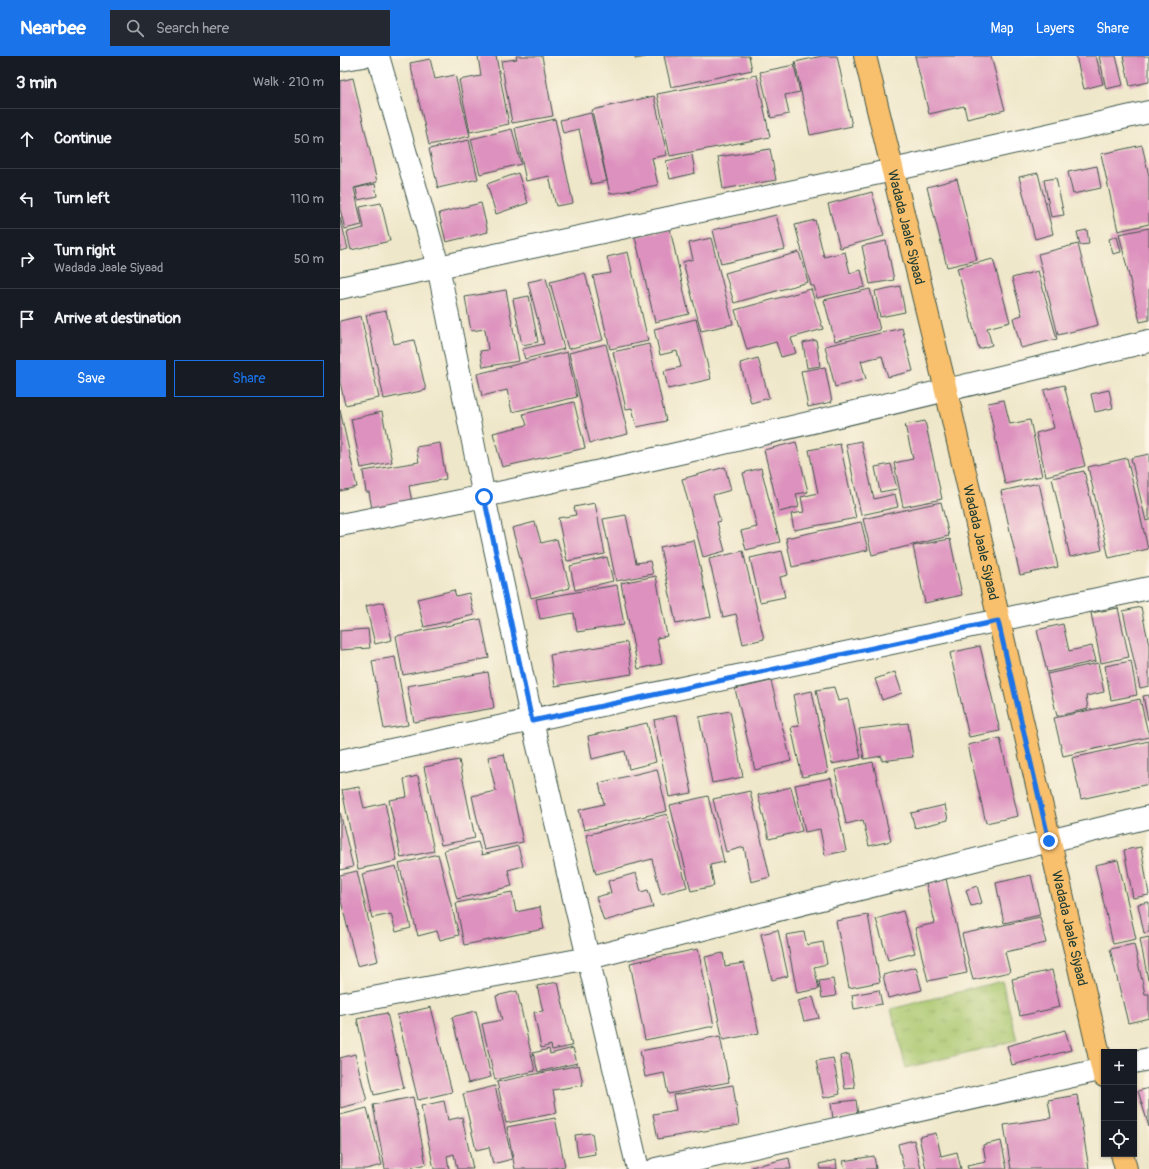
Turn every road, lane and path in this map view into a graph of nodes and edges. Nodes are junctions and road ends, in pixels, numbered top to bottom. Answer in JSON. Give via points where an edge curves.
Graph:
{"nodes":[{"id":1,"x":363,"y":56,"type":"edge"},
{"id":2,"x":378,"y":56,"type":"edge"},
{"id":3,"x":866,"y":56,"type":"edge"},
{"id":4,"x":340,"y":60,"type":"edge"},
{"id":5,"x":1149,"y":112,"type":"edge"},
{"id":6,"x":893,"y":170,"type":"junction"},
{"id":7,"x":438,"y":266,"type":"junction"},
{"id":8,"x":340,"y":288,"type":"edge"},
{"id":9,"x":1149,"y":341,"type":"edge"},
{"id":10,"x":946,"y":390,"type":"junction"},
{"id":11,"x":484,"y":497,"type":"junction"},
{"id":12,"x":340,"y":525,"type":"edge"},
{"id":13,"x":1149,"y":588,"type":"edge"},
{"id":14,"x":998,"y":621,"type":"junction"},
{"id":15,"x":532,"y":721,"type":"junction"},
{"id":16,"x":340,"y":761,"type":"edge"},
{"id":17,"x":1149,"y":817,"type":"edge"},
{"id":18,"x":1049,"y":841,"type":"junction"},
{"id":19,"x":589,"y":958,"type":"junction"},
{"id":20,"x":340,"y":1004,"type":"edge"},
{"id":21,"x":1149,"y":1058,"type":"edge"},
{"id":22,"x":1137,"y":1061,"type":"edge"},
{"id":23,"x":1101,"y":1062,"type":"edge"},
{"id":24,"x":1101,"y":1071,"type":"edge"},
{"id":25,"x":1123,"y":1157,"type":"edge"},
{"id":26,"x":638,"y":1169,"type":"edge"},
{"id":27,"x":656,"y":1169,"type":"edge"},
{"id":28,"x":1126,"y":1169,"type":"edge"}],
"edges":[{"from":1,"to":4,"type":"street"},
{"from":2,"to":7,"type":"street"},
{"from":3,"to":6,"type":"main road","name":"Wadada Jaale Siyaad"},
{"from":5,"to":6,"type":"street"},
{"from":6,"to":7,"type":"street"},
{"from":6,"to":10,"type":"main road","name":"Wadada Jaale Siyaad"},
{"from":7,"to":8,"type":"street"},
{"from":7,"to":11,"type":"street"},
{"from":9,"to":10,"type":"street"},
{"from":10,"to":11,"type":"street"},
{"from":10,"to":14,"type":"main road","name":"Wadada Jaale Siyaad"},
{"from":11,"to":12,"type":"street"},
{"from":11,"to":15,"type":"street"},
{"from":13,"to":14,"type":"street"},
{"from":14,"to":15,"type":"street"},
{"from":14,"to":18,"type":"main road","name":"Wadada Jaale Siyaad"},
{"from":15,"to":16,"type":"street"},
{"from":15,"to":19,"type":"street"},
{"from":17,"to":18,"type":"street"},
{"from":18,"to":19,"type":"street"},
{"from":18,"to":23,"type":"main road","name":"Wadada Jaale Siyaad"},
{"from":19,"to":20,"type":"street"},
{"from":19,"to":26,"type":"street"},
{"from":21,"to":22,"type":"street"},
{"from":24,"to":27,"type":"street"},
{"from":25,"to":28,"type":"main road"}]}
